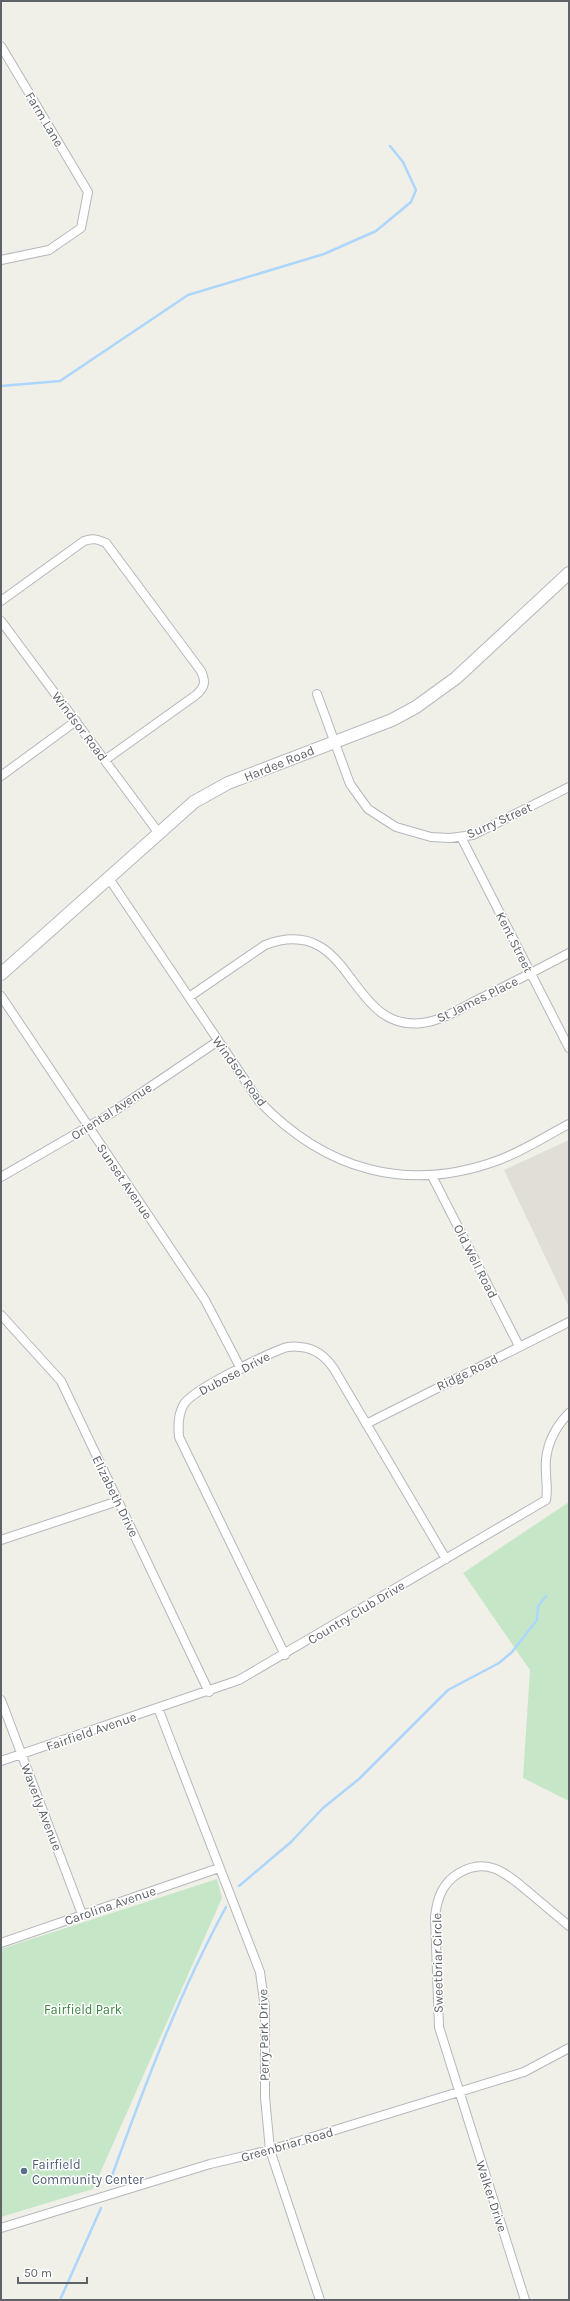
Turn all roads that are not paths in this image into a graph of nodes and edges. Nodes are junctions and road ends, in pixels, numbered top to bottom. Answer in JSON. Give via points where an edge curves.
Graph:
{"nodes":[{"id":1,"x":1,"y":46,"type":"edge"},
{"id":2,"x":1,"y":260,"type":"edge"},
{"id":3,"x":569,"y":573,"type":"edge"},
{"id":4,"x":1,"y":601,"type":"edge"},
{"id":5,"x":1,"y":621,"type":"edge"},
{"id":6,"x":317,"y":694,"type":"dead end"},
{"id":7,"x":76,"y":721,"type":"junction"},
{"id":8,"x":335,"y":741,"type":"junction"},
{"id":9,"x":105,"y":760,"type":"junction"},
{"id":10,"x":1,"y":776,"type":"edge"},
{"id":11,"x":569,"y":787,"type":"edge"},
{"id":12,"x":158,"y":832,"type":"junction"},
{"id":13,"x":461,"y":837,"type":"junction"},
{"id":14,"x":108,"y":877,"type":"junction"},
{"id":15,"x":569,"y":953,"type":"edge"},
{"id":16,"x":531,"y":973,"type":"junction"},
{"id":17,"x":1,"y":974,"type":"edge"},
{"id":18,"x":1,"y":996,"type":"edge"},
{"id":19,"x":189,"y":998,"type":"junction"},
{"id":20,"x":218,"y":1041,"type":"junction"},
{"id":21,"x":569,"y":1048,"type":"edge"},
{"id":22,"x":569,"y":1124,"type":"edge"},
{"id":23,"x":89,"y":1127,"type":"junction"},
{"id":24,"x":432,"y":1176,"type":"junction"},
{"id":25,"x":1,"y":1177,"type":"edge"},
{"id":26,"x":1,"y":1314,"type":"edge"},
{"id":27,"x":569,"y":1322,"type":"edge"},
{"id":28,"x":519,"y":1346,"type":"junction"},
{"id":29,"x":241,"y":1369,"type":"junction"},
{"id":30,"x":569,"y":1413,"type":"edge"},
{"id":31,"x":366,"y":1424,"type":"junction"},
{"id":32,"x":118,"y":1501,"type":"junction"},
{"id":33,"x":1,"y":1540,"type":"edge"},
{"id":34,"x":446,"y":1559,"type":"junction"},
{"id":35,"x":285,"y":1655,"type":"junction"},
{"id":36,"x":209,"y":1692,"type":"junction"},
{"id":37,"x":1,"y":1700,"type":"edge"},
{"id":38,"x":158,"y":1708,"type":"junction"},
{"id":39,"x":21,"y":1754,"type":"junction"},
{"id":40,"x":1,"y":1761,"type":"edge"},
{"id":41,"x":219,"y":1868,"type":"junction"},
{"id":42,"x":82,"y":1914,"type":"junction"},
{"id":43,"x":569,"y":1926,"type":"edge"},
{"id":44,"x":1,"y":1943,"type":"edge"},
{"id":45,"x":569,"y":2048,"type":"edge"},
{"id":46,"x":460,"y":2093,"type":"junction"},
{"id":47,"x":270,"y":2150,"type":"junction"},
{"id":48,"x":1,"y":2228,"type":"edge"},
{"id":49,"x":320,"y":2300,"type":"edge"},
{"id":50,"x":525,"y":2300,"type":"edge"}],
"edges":[{"from":1,"to":2,"type":"street","name":"Farm Lane","via":[[88,192],[81,228],[49,250]]},
{"from":3,"to":8,"type":"street","name":"Hardee Road","via":[[441,690],[399,717]]},
{"from":4,"to":9,"type":"street","via":[[84,541],[93,538],[100,540],[106,543],[201,671],[205,680],[203,688],[196,695]]},
{"from":5,"to":7,"type":"street","name":"Windsor Road"},
{"from":6,"to":8,"type":"street","name":"Surry Street"},
{"from":7,"to":9,"type":"street","name":"Windsor Road"},
{"from":7,"to":10,"type":"street"},
{"from":8,"to":12,"type":"street","name":"Hardee Road","via":[[210,791]]},
{"from":8,"to":13,"type":"street","name":"Surry Street","via":[[350,784],[360,800],[377,816],[412,834]]},
{"from":9,"to":12,"type":"street","name":"Windsor Road"},
{"from":11,"to":13,"type":"street","name":"Surry Street","via":[[473,834]]},
{"from":12,"to":14,"type":"street","name":"Hardee Road"},
{"from":13,"to":16,"type":"street","name":"Kent Street"},
{"from":14,"to":17,"type":"street","name":"Hardee Road"},
{"from":14,"to":19,"type":"street","name":"Windsor Road"},
{"from":15,"to":16,"type":"street","name":"St James Place"},
{"from":16,"to":19,"type":"street","name":"St James Place","via":[[443,1017],[409,1024],[398,1022],[377,1011],[329,952],[309,942],[287,940],[265,945]]},
{"from":16,"to":21,"type":"street","name":"Kent Street"},
{"from":18,"to":23,"type":"street","name":"Sunset Avenue"},
{"from":19,"to":20,"type":"street","name":"Windsor Road"},
{"from":20,"to":23,"type":"street","name":"Oriental Avenue"},
{"from":20,"to":24,"type":"street","name":"Windsor Road","via":[[259,1101],[277,1120],[300,1138],[337,1159],[375,1171]]},
{"from":22,"to":24,"type":"street","name":"Windsor Road","via":[[501,1159]]},
{"from":23,"to":25,"type":"street","name":"Oriental Avenue"},
{"from":23,"to":29,"type":"street","name":"Sunset Avenue","via":[[205,1300]]},
{"from":24,"to":28,"type":"street","name":"Old Well Road"},
{"from":26,"to":32,"type":"street","name":"Elizabeth Drive","via":[[61,1381]]},
{"from":27,"to":28,"type":"street","name":"Ridge Road"},
{"from":28,"to":31,"type":"street","name":"Ridge Road"},
{"from":29,"to":31,"type":"street","name":"Dubose Drive","via":[[290,1347],[310,1349],[327,1359]]},
{"from":29,"to":35,"type":"street","name":"Dubose Drive","via":[[190,1397],[181,1412],[179,1437]]},
{"from":30,"to":34,"type":"street","name":"Country Club Drive","via":[[557,1427],[548,1450],[545,1466],[548,1491],[546,1500]]},
{"from":31,"to":34,"type":"street","name":"Dubose Drive"},
{"from":32,"to":33,"type":"street"},
{"from":32,"to":36,"type":"street","name":"Elizabeth Drive"},
{"from":34,"to":35,"type":"street","name":"Country Club Drive"},
{"from":35,"to":36,"type":"street","name":"Country Club Drive","via":[[239,1680]]},
{"from":36,"to":38,"type":"street","name":"Country Club Drive"},
{"from":37,"to":39,"type":"street","name":"Waverly Avenue"},
{"from":38,"to":39,"type":"street","name":"Fairfield Avenue"},
{"from":38,"to":41,"type":"street","name":"Perry Park Drive"},
{"from":39,"to":40,"type":"street","name":"Fairfield Avenue"},
{"from":39,"to":42,"type":"street","name":"Waverly Avenue"},
{"from":41,"to":42,"type":"street","name":"Carolina Avenue"},
{"from":41,"to":47,"type":"street","name":"Perry Park Drive","via":[[262,1979],[265,2008],[265,2097]]},
{"from":42,"to":44,"type":"street","name":"Carolina Avenue"},
{"from":43,"to":46,"type":"street","name":"Sweetbriar Circle","via":[[505,1873],[492,1868],[464,1870],[452,1878],[442,1890],[435,1917],[438,2027]]},
{"from":45,"to":46,"type":"street","name":"Greenbriar Road","via":[[524,2072]]},
{"from":46,"to":47,"type":"street","name":"Greenbriar Road"},
{"from":46,"to":50,"type":"street","name":"Walker Drive"},
{"from":47,"to":48,"type":"street","name":"Greenbriar Road","via":[[210,2164]]},
{"from":47,"to":49,"type":"street","name":"Perry Park Drive"}]}
